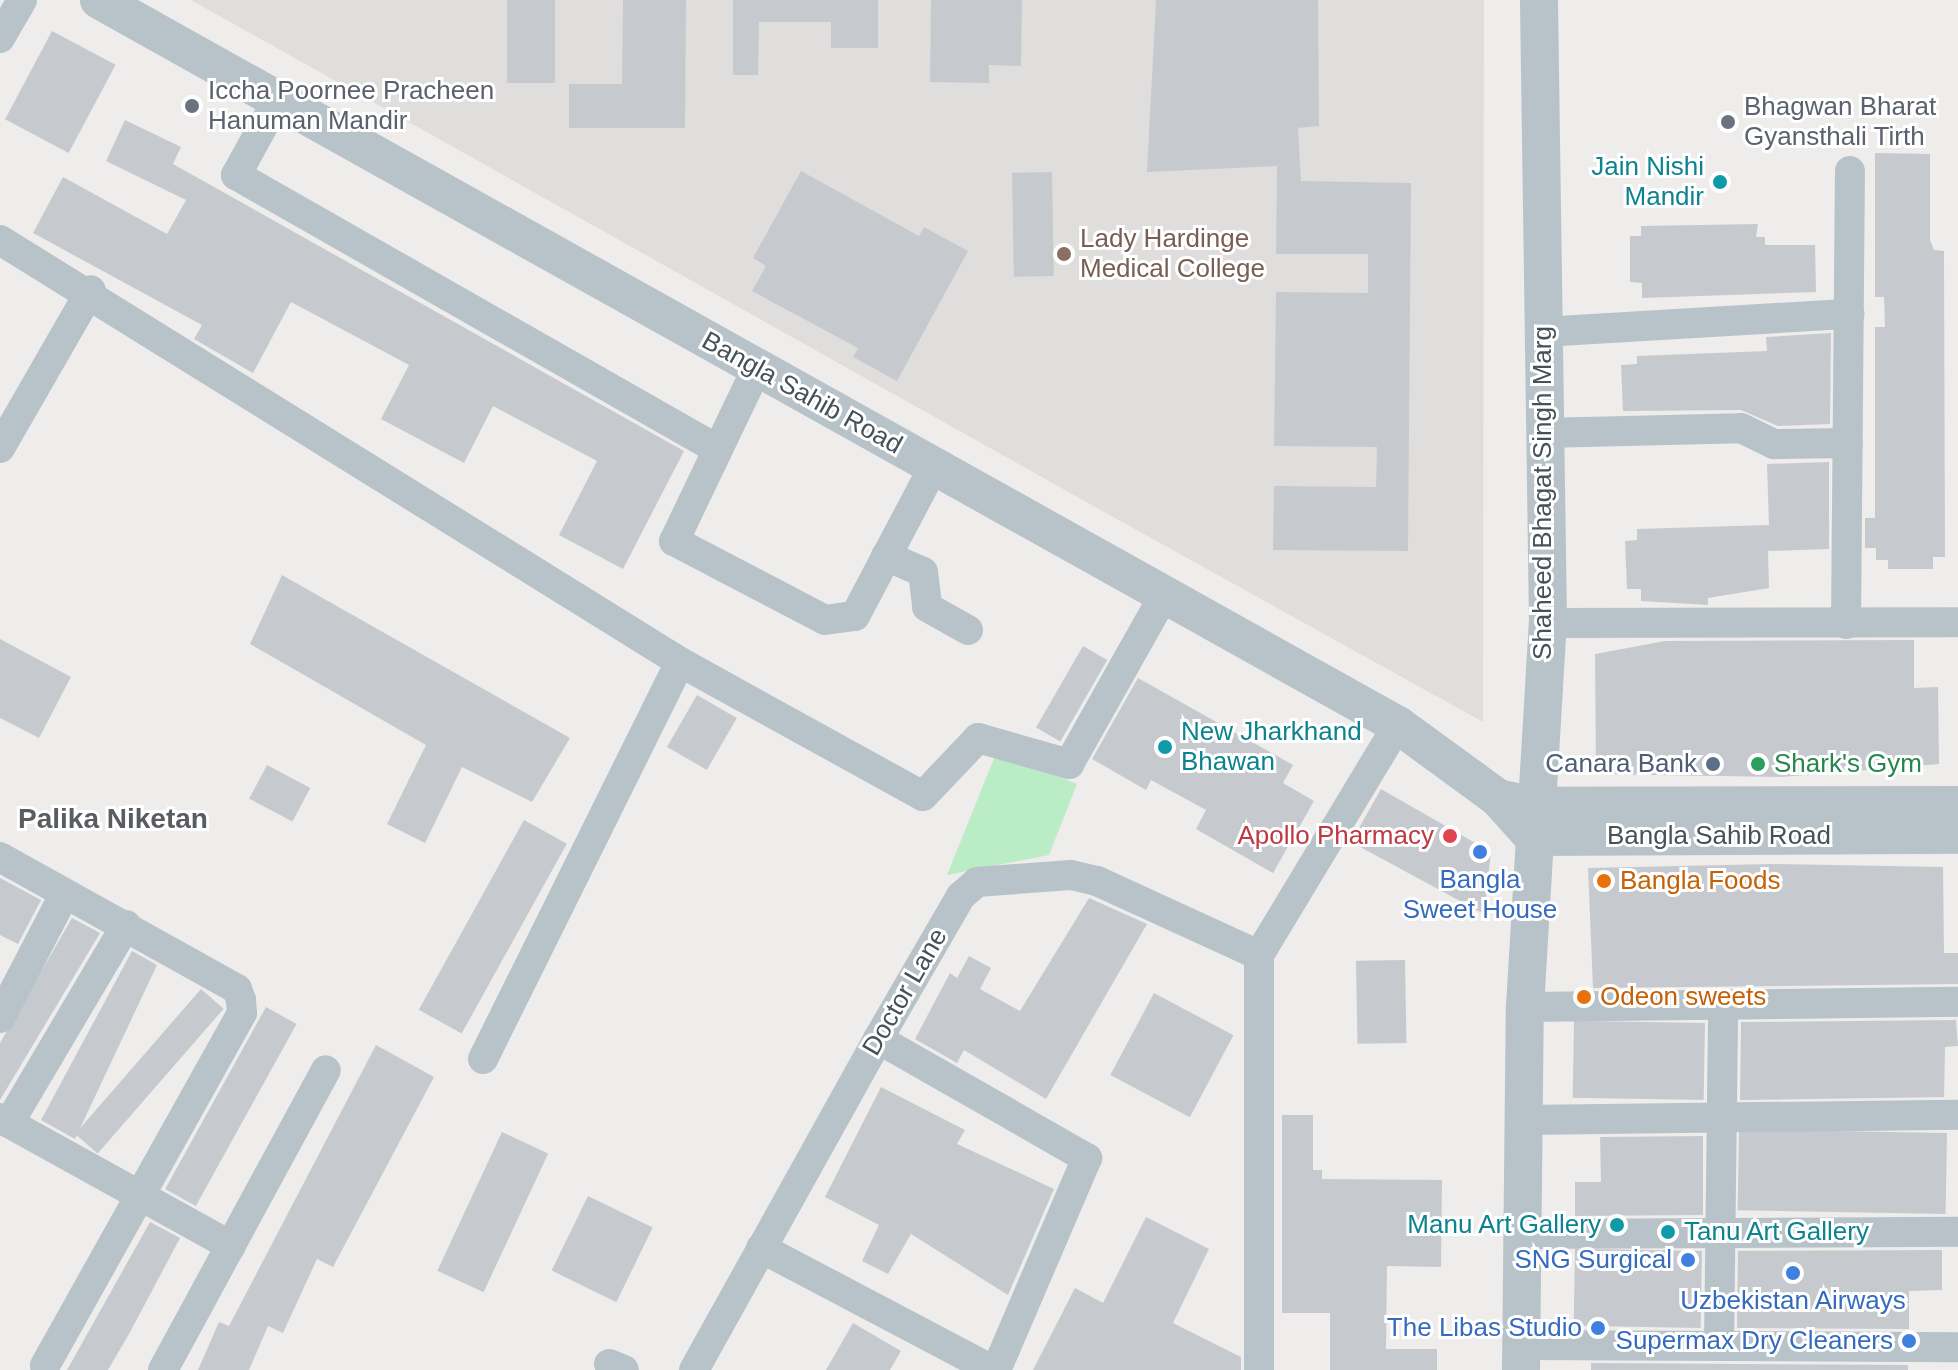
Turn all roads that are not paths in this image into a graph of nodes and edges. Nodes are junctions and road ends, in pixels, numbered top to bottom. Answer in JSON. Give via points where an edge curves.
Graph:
{"nodes":[{"id":1,"x":22,"y":0,"type":"edge"},
{"id":2,"x":99,"y":0,"type":"edge"},
{"id":3,"x":1539,"y":0,"type":"edge"},
{"id":4,"x":0,"y":38,"type":"edge"},
{"id":5,"x":278,"y":99,"type":"junction"},
{"id":6,"x":1850,"y":171,"type":"dead end"},
{"id":7,"x":0,"y":240,"type":"edge"},
{"id":8,"x":91,"y":290,"type":"junction"},
{"id":9,"x":1849,"y":314,"type":"junction"},
{"id":10,"x":1542,"y":332,"type":"junction"},
{"id":11,"x":757,"y":368,"type":"junction"},
{"id":12,"x":1542,"y":433,"type":"junction"},
{"id":13,"x":1848,"y":443,"type":"junction"},
{"id":14,"x":0,"y":448,"type":"edge"},
{"id":15,"x":715,"y":448,"type":"junction"},
{"id":16,"x":934,"y":466,"type":"junction"},
{"id":17,"x":886,"y":556,"type":"junction"},
{"id":18,"x":1163,"y":597,"type":"junction"},
{"id":19,"x":1958,"y":622,"type":"edge"},
{"id":20,"x":1548,"y":623,"type":"junction"},
{"id":21,"x":1846,"y":624,"type":"junction"},
{"id":22,"x":968,"y":630,"type":"dead end"},
{"id":23,"x":680,"y":662,"type":"junction"},
{"id":24,"x":1398,"y":725,"type":"junction"},
{"id":25,"x":1958,"y":805,"type":"edge"},
{"id":26,"x":1534,"y":822,"type":"junction"},
{"id":27,"x":1958,"y":835,"type":"edge"},
{"id":28,"x":0,"y":857,"type":"edge"},
{"id":29,"x":64,"y":895,"type":"junction"},
{"id":30,"x":126,"y":925,"type":"junction"},
{"id":31,"x":1259,"y":955,"type":"junction"},
{"id":32,"x":1958,"y":1002,"type":"edge"},
{"id":33,"x":1723,"y":1004,"type":"junction"},
{"id":34,"x":1525,"y":1007,"type":"junction"},
{"id":35,"x":0,"y":1018,"type":"edge"},
{"id":36,"x":878,"y":1039,"type":"junction"},
{"id":37,"x":483,"y":1059,"type":"dead end"},
{"id":38,"x":326,"y":1070,"type":"dead end"},
{"id":39,"x":1725,"y":1115,"type":"junction"},
{"id":40,"x":1958,"y":1115,"type":"edge"},
{"id":41,"x":1524,"y":1120,"type":"junction"},
{"id":42,"x":4,"y":1121,"type":"edge"},
{"id":43,"x":137,"y":1194,"type":"junction"},
{"id":44,"x":1723,"y":1230,"type":"junction"},
{"id":45,"x":1958,"y":1232,"type":"edge"},
{"id":46,"x":1523,"y":1234,"type":"junction"},
{"id":47,"x":231,"y":1246,"type":"junction"},
{"id":48,"x":761,"y":1248,"type":"junction"},
{"id":49,"x":1719,"y":1346,"type":"junction"},
{"id":50,"x":1958,"y":1347,"type":"edge"},
{"id":51,"x":1521,"y":1358,"type":"edge"},
{"id":52,"x":45,"y":1366,"type":"dead end"},
{"id":53,"x":163,"y":1370,"type":"edge"},
{"id":54,"x":694,"y":1370,"type":"edge"},
{"id":55,"x":994,"y":1370,"type":"edge"},
{"id":56,"x":1259,"y":1370,"type":"edge"}],
"edges":[{"from":1,"to":4,"type":"street"},
{"from":2,"to":5,"type":"street","name":"Bangla Sahib Road"},
{"from":3,"to":10,"type":"street","name":"Shaheed Bhagat Singh Marg"},
{"from":5,"to":11,"type":"street","name":"Bangla Sahib Road"},
{"from":5,"to":15,"type":"street","via":[[236,175]]},
{"from":6,"to":9,"type":"street"},
{"from":7,"to":8,"type":"street"},
{"from":8,"to":14,"type":"street"},
{"from":8,"to":23,"type":"street"},
{"from":9,"to":10,"type":"street"},
{"from":9,"to":13,"type":"street"},
{"from":10,"to":12,"type":"street","name":"Shaheed Bhagat Singh Marg"},
{"from":11,"to":15,"type":"street"},
{"from":11,"to":16,"type":"street","name":"Bangla Sahib Road"},
{"from":12,"to":13,"type":"street","via":[[1741,428],[1774,444]]},
{"from":12,"to":20,"type":"street","name":"Shaheed Bhagat Singh Marg"},
{"from":13,"to":21,"type":"street"},
{"from":15,"to":17,"type":"street","via":[[674,541],[825,620],[855,616]]},
{"from":16,"to":17,"type":"street"},
{"from":16,"to":18,"type":"street","name":"Bangla Sahib Road"},
{"from":17,"to":22,"type":"street","via":[[923,572],[927,607]]},
{"from":18,"to":23,"type":"street","via":[[1069,764],[978,738],[923,796]]},
{"from":18,"to":24,"type":"street","name":"Bangla Sahib Road"},
{"from":19,"to":21,"type":"street"},
{"from":20,"to":21,"type":"street"},
{"from":20,"to":26,"type":"street","name":"Shaheed Bhagat Singh Marg"},
{"from":23,"to":37,"type":"street"},
{"from":24,"to":26,"type":"street","name":"Bangla Sahib Road"},
{"from":24,"to":31,"type":"street"},
{"from":25,"to":26,"type":"street","name":"Bangla Sahib Road"},
{"from":26,"to":27,"type":"street","name":"Bangla Sahib Road"},
{"from":26,"to":34,"type":"street","name":"Shaheed Bhagat Singh Marg"},
{"from":28,"to":29,"type":"street"},
{"from":29,"to":30,"type":"street"},
{"from":29,"to":35,"type":"street"},
{"from":30,"to":42,"type":"street"},
{"from":30,"to":43,"type":"street","via":[[237,989],[242,1013]]},
{"from":31,"to":36,"type":"street","name":"Doctor Lane","via":[[1097,881],[995,877],[961,896]]},
{"from":31,"to":56,"type":"street"},
{"from":32,"to":33,"type":"street"},
{"from":33,"to":34,"type":"street"},
{"from":33,"to":39,"type":"street"},
{"from":34,"to":41,"type":"street","name":"Shaheed Bhagat Singh Marg"},
{"from":36,"to":48,"type":"street","name":"Doctor Lane"},
{"from":36,"to":55,"type":"street","via":[[1087,1158]]},
{"from":38,"to":47,"type":"street"},
{"from":39,"to":40,"type":"street"},
{"from":39,"to":41,"type":"street"},
{"from":39,"to":44,"type":"street"},
{"from":41,"to":46,"type":"street","name":"Shaheed Bhagat Singh Marg"},
{"from":42,"to":43,"type":"street"},
{"from":43,"to":47,"type":"street"},
{"from":43,"to":52,"type":"street"},
{"from":44,"to":45,"type":"street"},
{"from":44,"to":46,"type":"street"},
{"from":44,"to":49,"type":"street"},
{"from":46,"to":51,"type":"street","name":"Shaheed Bhagat Singh Marg"},
{"from":47,"to":53,"type":"street"},
{"from":48,"to":54,"type":"street","name":"Doctor Lane"},
{"from":48,"to":55,"type":"street"},
{"from":49,"to":50,"type":"street"},
{"from":49,"to":51,"type":"street"}]}
